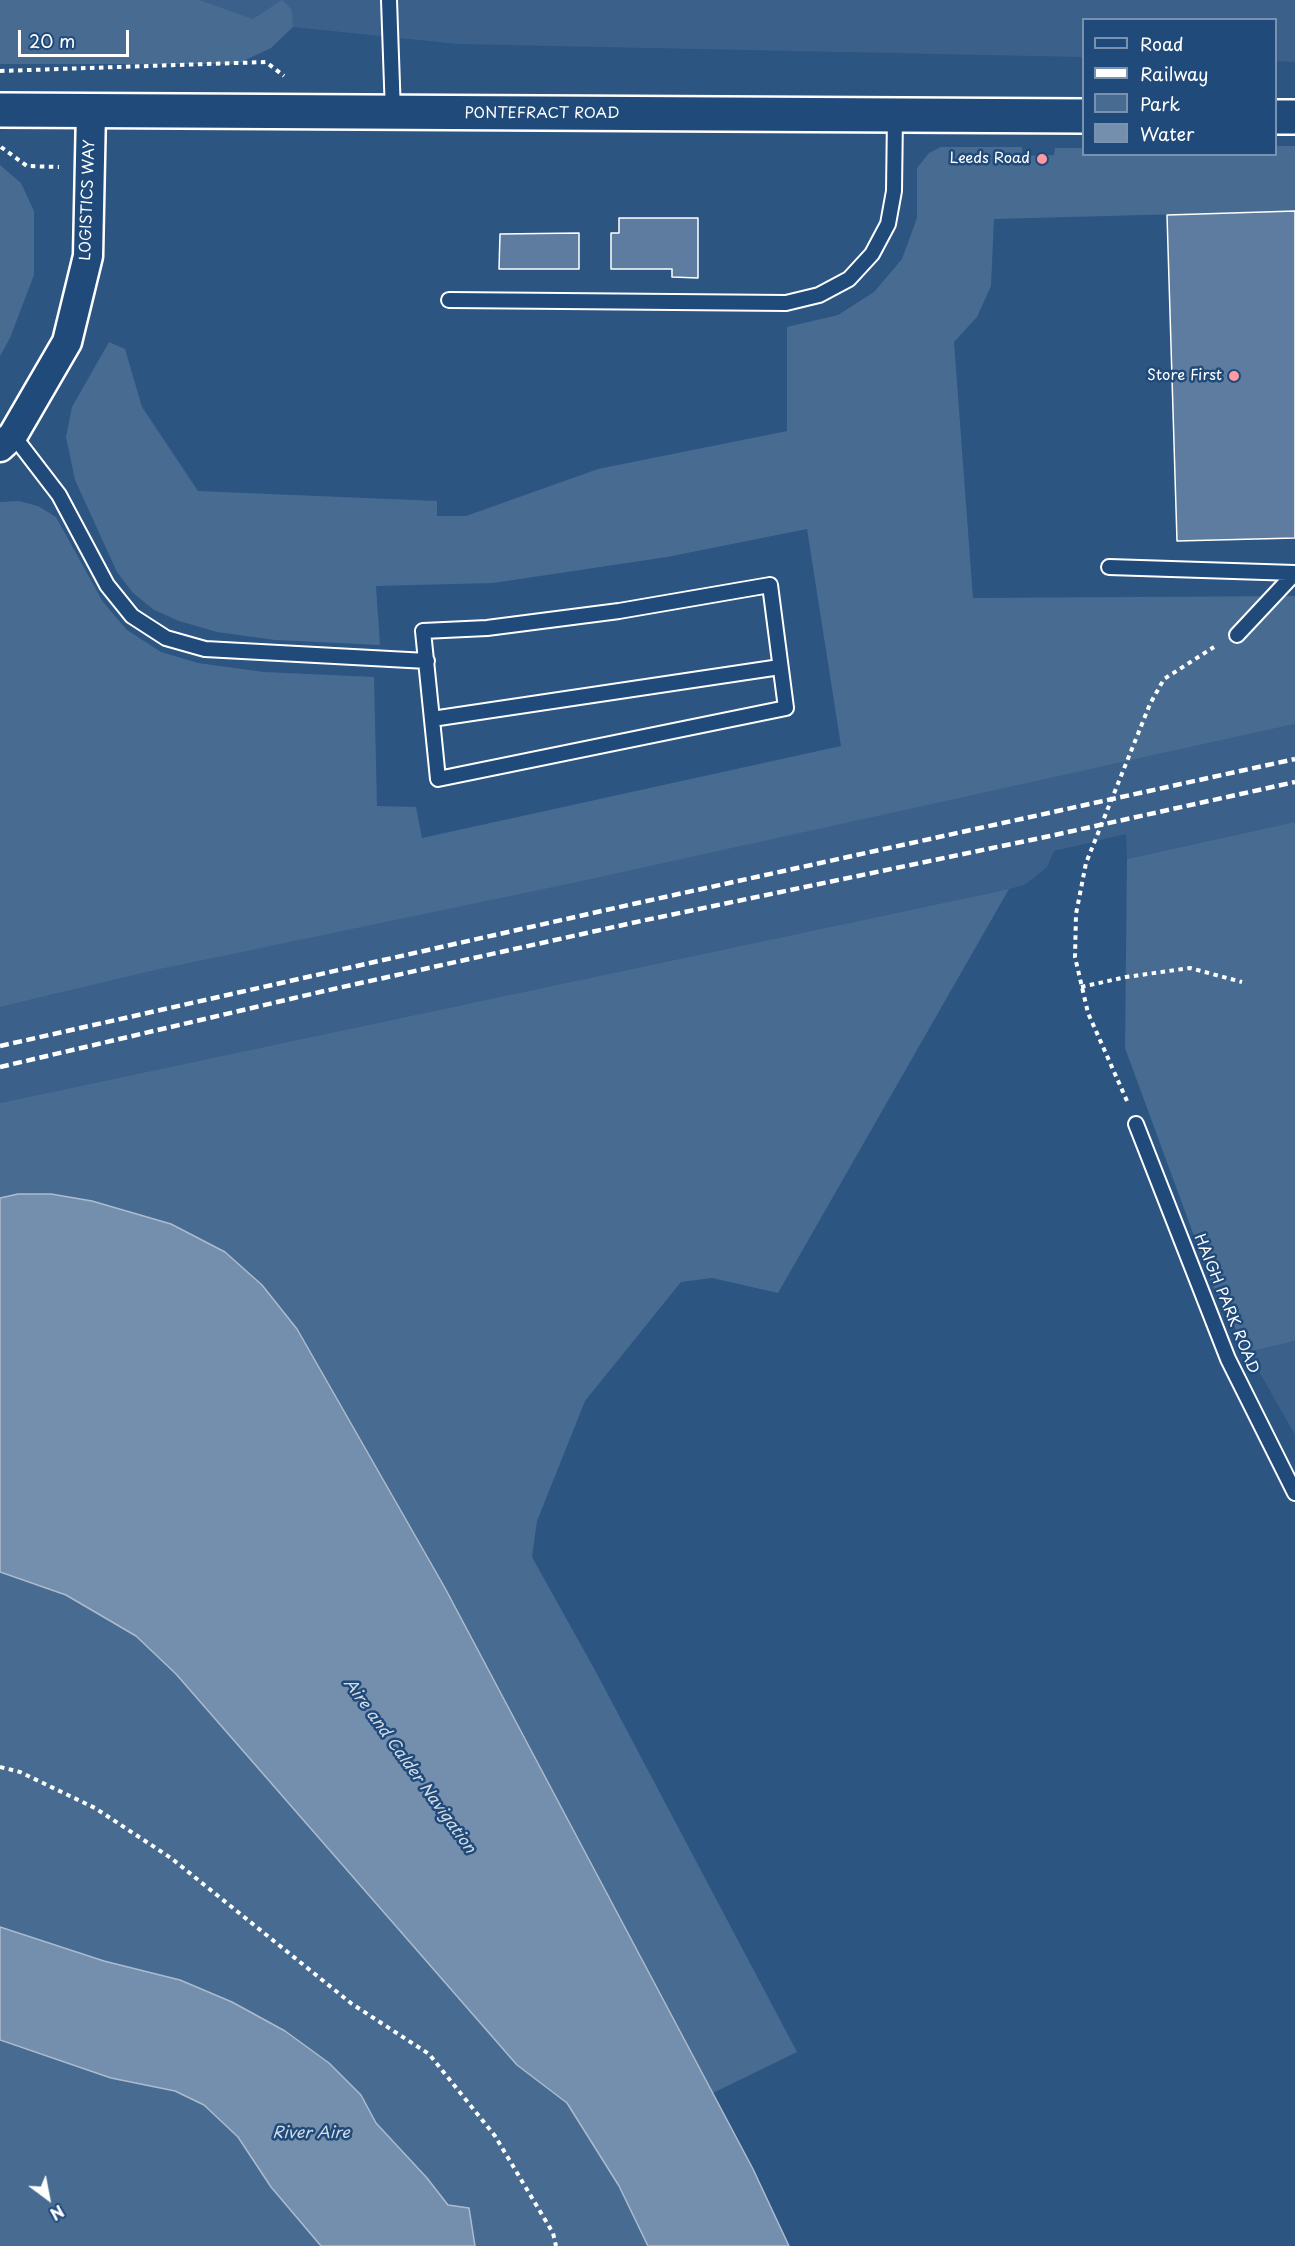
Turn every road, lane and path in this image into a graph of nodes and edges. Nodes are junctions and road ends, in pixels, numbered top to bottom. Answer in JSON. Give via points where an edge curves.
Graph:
{"nodes":[{"id":1,"x":389,"y":0,"type":"edge"},
{"id":2,"x":0,"y":71,"type":"edge"},
{"id":3,"x":0,"y":110,"type":"edge"},
{"id":4,"x":91,"y":111,"type":"junction"},
{"id":5,"x":328,"y":113,"type":"junction"},
{"id":6,"x":393,"y":113,"type":"junction"},
{"id":7,"x":895,"y":116,"type":"junction"},
{"id":8,"x":1082,"y":116,"type":"edge"},
{"id":9,"x":1277,"y":117,"type":"edge"},
{"id":10,"x":1295,"y":117,"type":"edge"},
{"id":11,"x":0,"y":146,"type":"edge"},
{"id":12,"x":27,"y":166,"type":"dead end"},
{"id":13,"x":449,"y":300,"type":"dead end"},
{"id":14,"x":6,"y":441,"type":"edge"},
{"id":15,"x":1110,"y":567,"type":"dead end"},
{"id":16,"x":1295,"y":573,"type":"edge"},
{"id":17,"x":1237,"y":634,"type":"joint"},
{"id":18,"x":427,"y":661,"type":"junction"},
{"id":19,"x":780,"y":667,"type":"junction"},
{"id":20,"x":432,"y":719,"type":"junction"},
{"id":21,"x":1242,"y":982,"type":"dead end"},
{"id":22,"x":1081,"y":987,"type":"junction"},
{"id":23,"x":1136,"y":1124,"type":"joint"},
{"id":24,"x":1295,"y":1493,"type":"edge"},
{"id":25,"x":0,"y":1767,"type":"edge"},
{"id":26,"x":556,"y":2246,"type":"edge"}],
"edges":[{"from":1,"to":6,"type":"lane"},
{"from":2,"to":5,"type":"path","via":[[266,62]]},
{"from":3,"to":4,"type":"main road","name":"PONTEFRACT ROAD"},
{"from":4,"to":5,"type":"main road","name":"PONTEFRACT ROAD"},
{"from":4,"to":14,"type":"street","name":"LOGISTICS WAY","via":[[88,256],[68,342]]},
{"from":5,"to":6,"type":"main road","name":"PONTEFRACT ROAD"},
{"from":6,"to":7,"type":"main road","name":"PONTEFRACT ROAD"},
{"from":7,"to":8,"type":"main road","name":"PONTEFRACT ROAD"},
{"from":7,"to":13,"type":"lane","via":[[894,191],[888,224],[872,254],[849,279],[819,295],[786,303]]},
{"from":9,"to":10,"type":"main road"},
{"from":11,"to":12,"type":"path"},
{"from":14,"to":18,"type":"lane","via":[[58,495],[107,585],[132,616],[166,638],[206,649]]},
{"from":15,"to":16,"type":"lane"},
{"from":16,"to":17,"type":"lane"},
{"from":17,"to":22,"type":"path","via":[[1164,679],[1150,704],[1086,863],[1076,914],[1075,957]]},
{"from":18,"to":19,"type":"lane","via":[[423,631],[486,628],[619,611],[770,585]]},
{"from":18,"to":20,"type":"lane"},
{"from":19,"to":20,"type":"lane"},
{"from":19,"to":20,"type":"lane","via":[[786,708],[438,779]]},
{"from":21,"to":22,"type":"path","via":[[1190,968]]},
{"from":22,"to":23,"type":"path","via":[[1088,1013]]},
{"from":23,"to":24,"type":"lane","name":"HAIGH PARK ROAD","via":[[1228,1359]]},
{"from":25,"to":26,"type":"path","via":[[20,1772],[95,1808],[171,1858],[352,2004],[429,2054],[495,2136],[553,2234]]}]}
